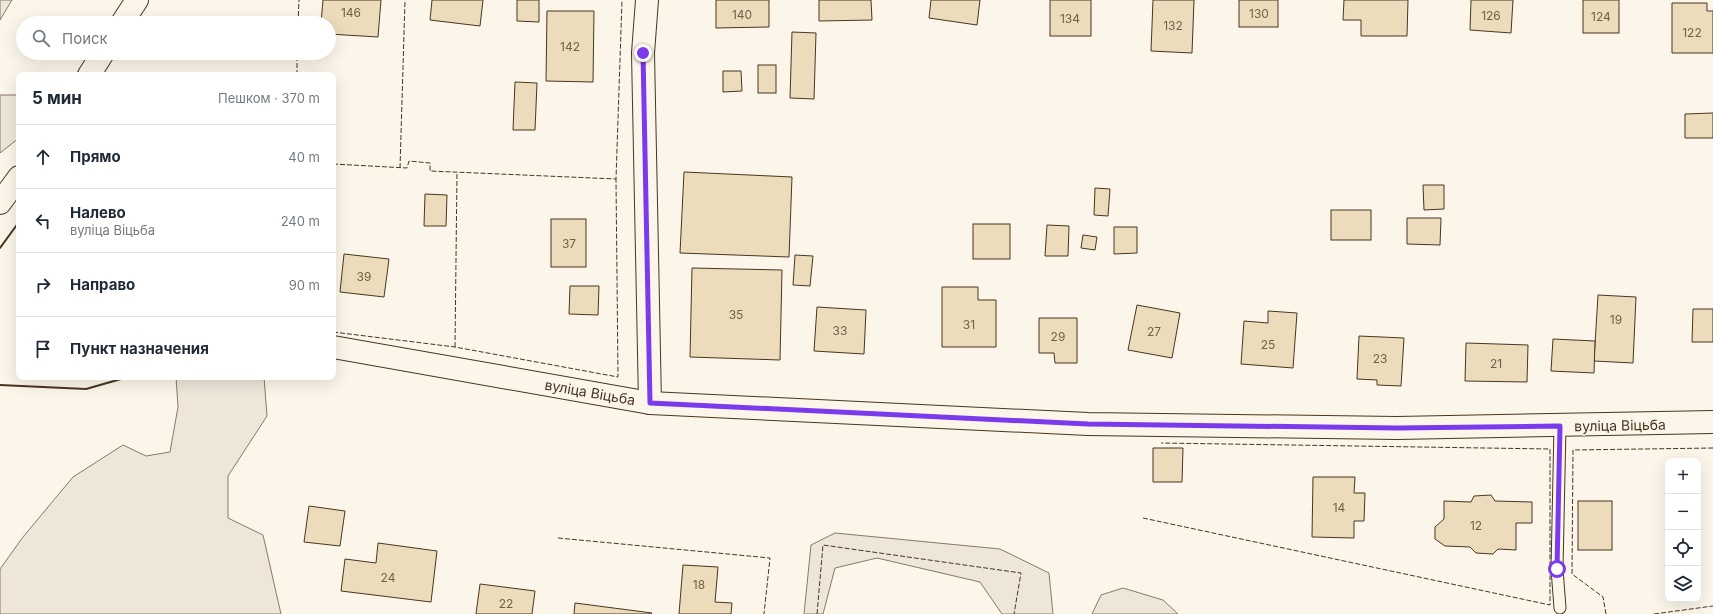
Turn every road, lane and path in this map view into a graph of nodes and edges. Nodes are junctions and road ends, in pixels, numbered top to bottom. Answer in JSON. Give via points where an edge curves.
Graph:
{"nodes":[{"id":1,"x":137,"y":0,"type":"edge"},
{"id":2,"x":647,"y":0,"type":"edge"},
{"id":3,"x":127,"y":16,"type":"edge"},
{"id":4,"x":99,"y":60,"type":"edge"},
{"id":5,"x":91,"y":72,"type":"edge"},
{"id":6,"x":16,"y":180,"type":"edge"},
{"id":7,"x":0,"y":203,"type":"edge"},
{"id":8,"x":336,"y":348,"type":"edge"},
{"id":9,"x":650,"y":403,"type":"junction"},
{"id":10,"x":1713,"y":422,"type":"edge"},
{"id":11,"x":1560,"y":426,"type":"junction"},
{"id":12,"x":1560,"y":608,"type":"dead end"}],
"edges":[{"from":1,"to":3,"type":"street"},
{"from":2,"to":9,"type":"street","via":[[643,53]]},
{"from":4,"to":5,"type":"street"},
{"from":6,"to":7,"type":"street"},
{"from":8,"to":9,"type":"street","name":"вуліца Віцьба"},
{"from":9,"to":11,"type":"street","name":"вуліца Віцьба","via":[[1088,424],[1397,428]]},
{"from":10,"to":11,"type":"street","name":"вуліца Віцьба"},
{"from":11,"to":12,"type":"lane","via":[[1557,569]]}]}
